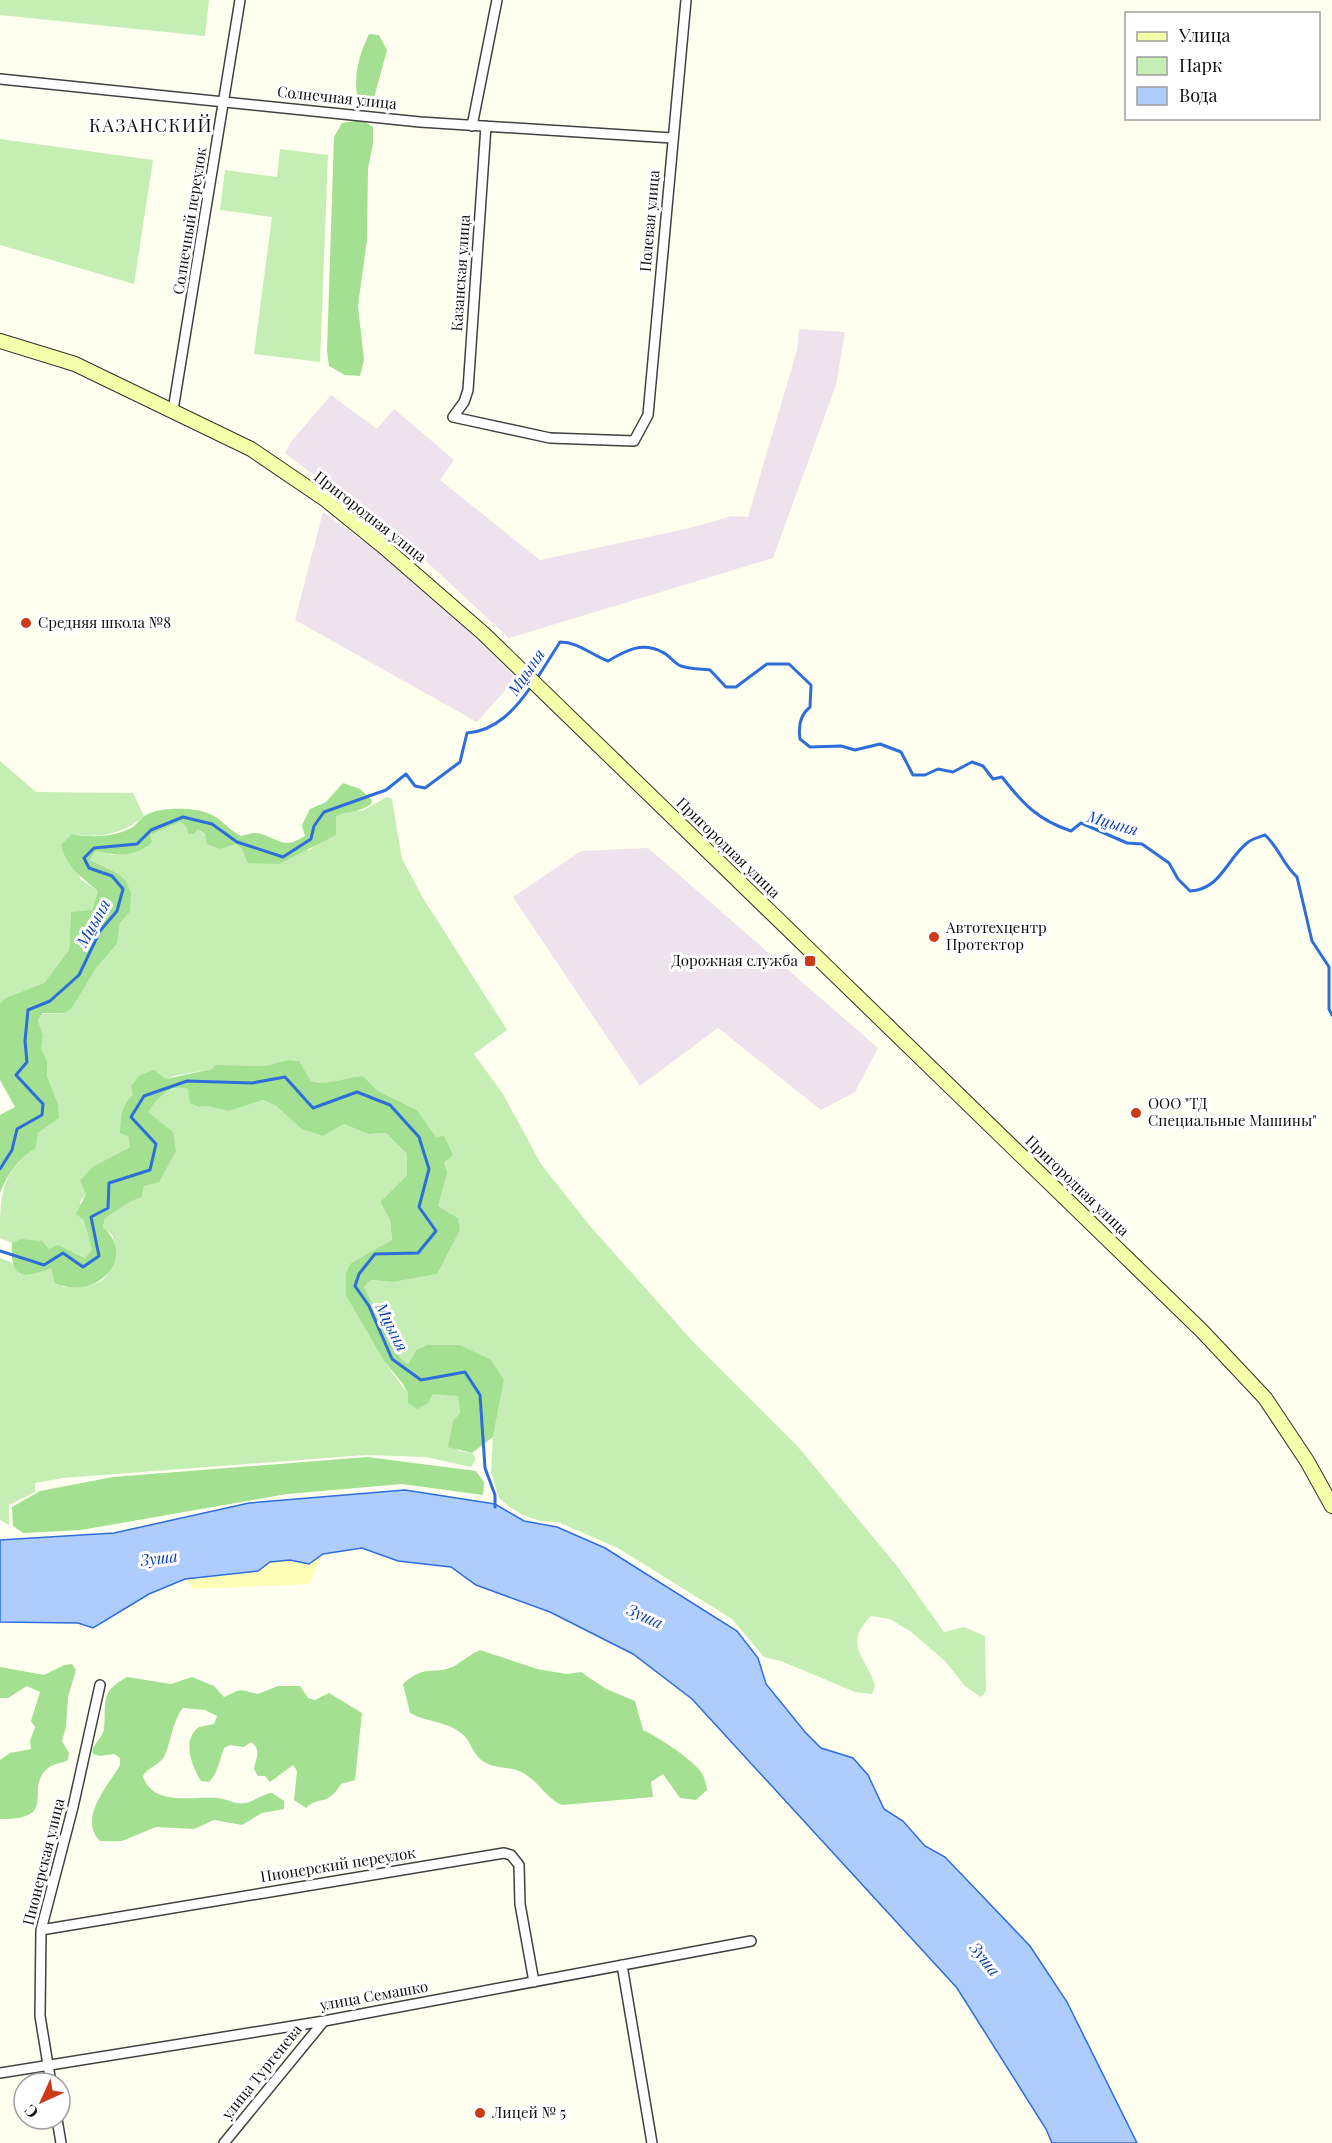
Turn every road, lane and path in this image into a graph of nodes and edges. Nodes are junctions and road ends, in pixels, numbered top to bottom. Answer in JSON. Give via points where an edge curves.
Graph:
{"nodes":[{"id":1,"x":240,"y":0,"type":"edge"},
{"id":2,"x":497,"y":0,"type":"edge"},
{"id":3,"x":686,"y":0,"type":"edge"},
{"id":4,"x":0,"y":79,"type":"edge"},
{"id":5,"x":225,"y":103,"type":"junction"},
{"id":6,"x":472,"y":126,"type":"junction"},
{"id":7,"x":486,"y":126,"type":"junction"},
{"id":8,"x":672,"y":138,"type":"junction"},
{"id":9,"x":0,"y":341,"type":"edge"},
{"id":10,"x":173,"y":410,"type":"junction"},
{"id":11,"x":634,"y":441,"type":"joint"},
{"id":12,"x":1332,"y":1506,"type":"edge"},
{"id":13,"x":100,"y":1685,"type":"dead end"},
{"id":14,"x":41,"y":1930,"type":"junction"},
{"id":15,"x":751,"y":1941,"type":"dead end"},
{"id":16,"x":622,"y":1965,"type":"junction"},
{"id":17,"x":534,"y":1982,"type":"junction"},
{"id":18,"x":324,"y":2021,"type":"junction"},
{"id":19,"x":48,"y":2065,"type":"junction"},
{"id":20,"x":49,"y":2071,"type":"edge"},
{"id":21,"x":0,"y":2073,"type":"edge"},
{"id":22,"x":224,"y":2143,"type":"edge"},
{"id":23,"x":652,"y":2143,"type":"edge"}],
"edges":[{"from":1,"to":5,"type":"street","name":"Солнечный переулок"},
{"from":2,"to":6,"type":"street"},
{"from":3,"to":8,"type":"street","name":"Полевая улица"},
{"from":4,"to":5,"type":"street","name":"Солнечная улица"},
{"from":5,"to":6,"type":"street","name":"Солнечная улица"},
{"from":5,"to":10,"type":"street","name":"Солнечный переулок"},
{"from":6,"to":7,"type":"street","name":"Солнечная улица"},
{"from":7,"to":8,"type":"street","name":"Солнечная улица"},
{"from":7,"to":11,"type":"street","name":"Казанская улица","via":[[468,390],[453,417],[550,438]]},
{"from":8,"to":11,"type":"street","name":"Полевая улица","via":[[648,415]]},
{"from":9,"to":10,"type":"street","name":"Пригородная улица","via":[[75,364]]},
{"from":10,"to":12,"type":"street","name":"Пригородная улица","via":[[251,449],[326,500],[438,592],[528,676],[1202,1331],[1265,1398]]},
{"from":13,"to":14,"type":"street","name":"Пионерская улица"},
{"from":14,"to":17,"type":"street","name":"Пионерский переулок","via":[[504,1853],[519,1865],[520,1904]]},
{"from":14,"to":19,"type":"street","name":"Пионерская улица","via":[[40,2016]]},
{"from":15,"to":16,"type":"street","name":"улица Семашко"},
{"from":16,"to":17,"type":"street","name":"улица Семашко"},
{"from":16,"to":23,"type":"street"},
{"from":17,"to":18,"type":"street","name":"улица Семашко"},
{"from":18,"to":19,"type":"street","name":"улица Семашко"},
{"from":18,"to":22,"type":"street","name":"улица Тургенева"},
{"from":19,"to":20,"type":"street","name":"Пионерская улица"},
{"from":19,"to":21,"type":"street","name":"улица Семашко"}]}
